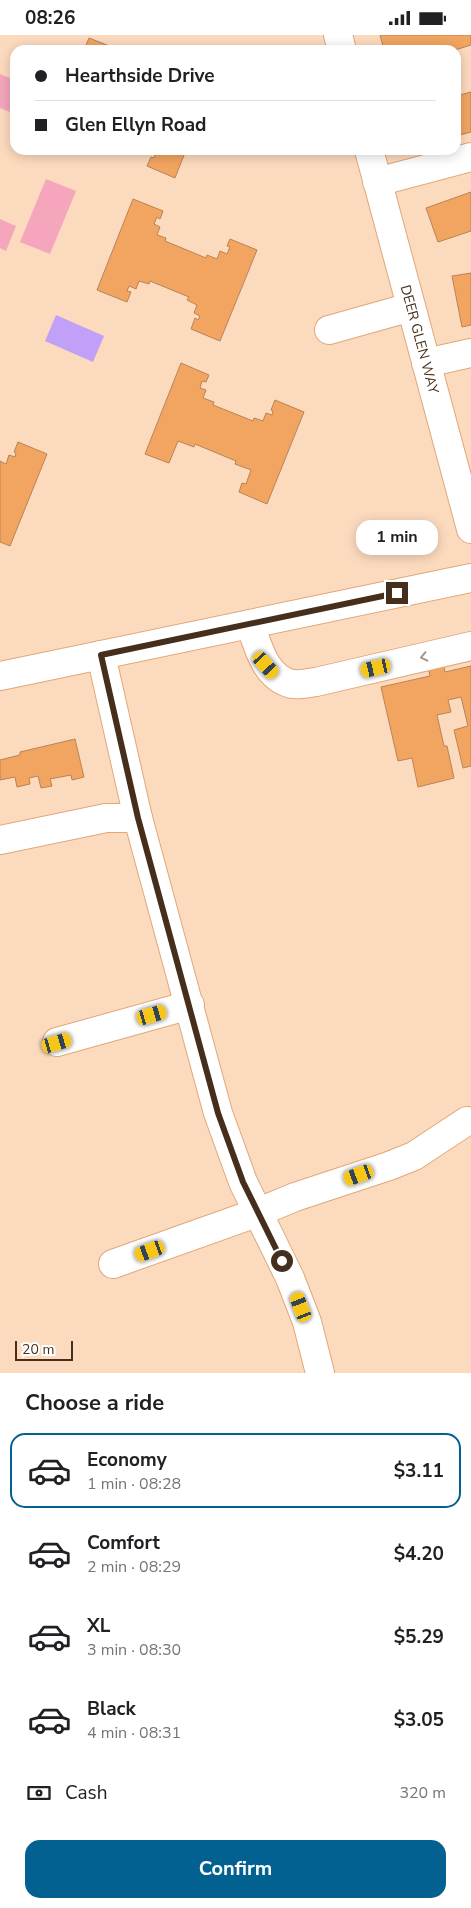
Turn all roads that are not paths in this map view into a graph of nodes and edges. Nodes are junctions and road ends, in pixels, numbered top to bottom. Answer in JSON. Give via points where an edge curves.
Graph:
{"nodes":[{"id":1,"x":369,"y":155,"type":"edge"},
{"id":2,"x":471,"y":157,"type":"edge"},
{"id":3,"x":377,"y":182,"type":"junction"},
{"id":4,"x":411,"y":307,"type":"junction"},
{"id":5,"x":329,"y":330,"type":"dead end"},
{"id":6,"x":471,"y":353,"type":"edge"},
{"id":7,"x":426,"y":363,"type":"junction"},
{"id":8,"x":463,"y":465,"type":"edge"},
{"id":9,"x":471,"y":529,"type":"edge"},
{"id":10,"x":471,"y":578,"type":"edge"},
{"id":11,"x":250,"y":624,"type":"junction"},
{"id":12,"x":471,"y":646,"type":"edge"},
{"id":13,"x":101,"y":655,"type":"junction"},
{"id":14,"x":0,"y":676,"type":"edge"},
{"id":15,"x":138,"y":818,"type":"junction"},
{"id":16,"x":0,"y":840,"type":"edge"},
{"id":17,"x":190,"y":1005,"type":"junction"},
{"id":18,"x":57,"y":1043,"type":"dead end"},
{"id":19,"x":467,"y":1121,"type":"dead end"},
{"id":20,"x":259,"y":1212,"type":"junction"},
{"id":21,"x":113,"y":1264,"type":"dead end"},
{"id":22,"x":320,"y":1373,"type":"edge"}],
"edges":[{"from":1,"to":3,"type":"street","name":"DEER GLEN WAY"},
{"from":2,"to":3,"type":"street"},
{"from":3,"to":4,"type":"street","name":"DEER GLEN WAY"},
{"from":4,"to":5,"type":"street"},
{"from":4,"to":7,"type":"street","name":"DEER GLEN WAY"},
{"from":6,"to":7,"type":"street"},
{"from":7,"to":8,"type":"street","name":"DEER GLEN WAY"},
{"from":8,"to":9,"type":"street","name":"DEER GLEN WAY"},
{"from":10,"to":11,"type":"street"},
{"from":12,"to":11,"type":"street","one_way":true,"via":[[316,683],[292,684],[277,677],[266,665]]},
{"from":11,"to":13,"type":"street"},
{"from":13,"to":14,"type":"street"},
{"from":13,"to":15,"type":"street"},
{"from":15,"to":16,"type":"street","via":[[106,818]]},
{"from":15,"to":17,"type":"street"},
{"from":17,"to":18,"type":"street"},
{"from":17,"to":20,"type":"street","via":[[218,1113],[243,1182]]},
{"from":19,"to":20,"type":"street","via":[[414,1157]]},
{"from":20,"to":21,"type":"street"},
{"from":20,"to":22,"type":"street","via":[[307,1321]]}]}
